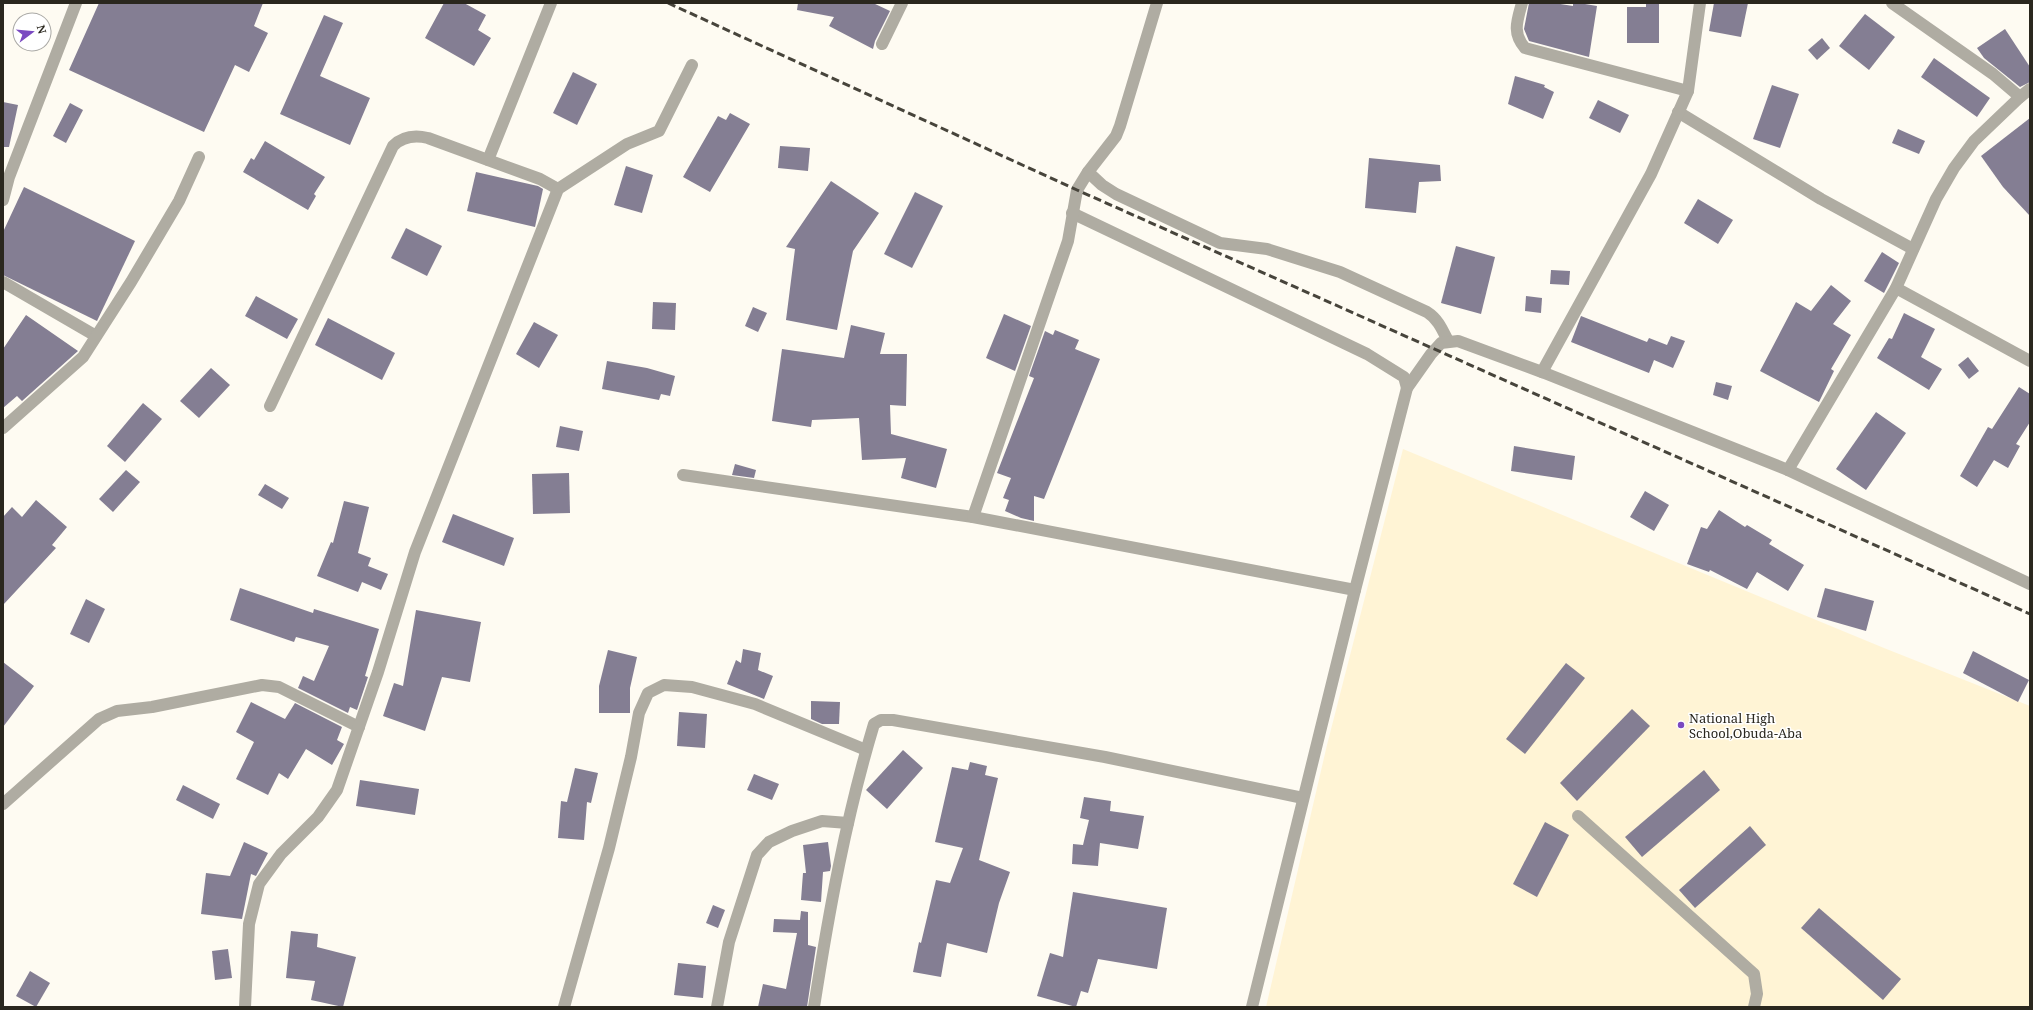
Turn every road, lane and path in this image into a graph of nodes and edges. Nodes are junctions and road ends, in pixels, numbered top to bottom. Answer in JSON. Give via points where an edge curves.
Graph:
{"nodes":[{"id":1,"x":76,"y":3,"type":"edge"},
{"id":2,"x":550,"y":3,"type":"edge"},
{"id":3,"x":902,"y":3,"type":"edge"},
{"id":4,"x":1158,"y":3,"type":"edge"},
{"id":5,"x":1522,"y":3,"type":"edge"},
{"id":6,"x":1700,"y":3,"type":"edge"},
{"id":7,"x":1892,"y":3,"type":"edge"},
{"id":8,"x":882,"y":44,"type":"dead end"},
{"id":9,"x":692,"y":65,"type":"dead end"},
{"id":10,"x":2030,"y":89,"type":"edge"},
{"id":11,"x":1688,"y":91,"type":"junction"},
{"id":12,"x":2020,"y":97,"type":"junction"},
{"id":13,"x":1678,"y":112,"type":"junction"},
{"id":14,"x":198,"y":157,"type":"dead end"},
{"id":15,"x":488,"y":160,"type":"junction"},
{"id":16,"x":1088,"y":172,"type":"junction"},
{"id":17,"x":6,"y":175,"type":"edge"},
{"id":18,"x":558,"y":189,"type":"junction"},
{"id":19,"x":3,"y":200,"type":"edge"},
{"id":20,"x":1072,"y":213,"type":"junction"},
{"id":21,"x":1913,"y":248,"type":"junction"},
{"id":22,"x":3,"y":282,"type":"edge"},
{"id":23,"x":1896,"y":288,"type":"junction"},
{"id":24,"x":96,"y":336,"type":"junction"},
{"id":25,"x":1448,"y":341,"type":"junction"},
{"id":26,"x":2030,"y":361,"type":"edge"},
{"id":27,"x":1542,"y":372,"type":"junction"},
{"id":28,"x":1407,"y":388,"type":"junction"},
{"id":29,"x":270,"y":406,"type":"dead end"},
{"id":30,"x":3,"y":428,"type":"edge"},
{"id":31,"x":1788,"y":470,"type":"junction"},
{"id":32,"x":683,"y":475,"type":"dead end"},
{"id":33,"x":972,"y":516,"type":"junction"},
{"id":34,"x":2030,"y":584,"type":"edge"},
{"id":35,"x":1355,"y":590,"type":"junction"},
{"id":36,"x":359,"y":727,"type":"junction"},
{"id":37,"x":866,"y":750,"type":"junction"},
{"id":38,"x":1302,"y":798,"type":"junction"},
{"id":39,"x":3,"y":804,"type":"edge"},
{"id":40,"x":1578,"y":816,"type":"dead end"},
{"id":41,"x":848,"y":823,"type":"junction"},
{"id":42,"x":246,"y":1007,"type":"edge"},
{"id":43,"x":564,"y":1007,"type":"edge"},
{"id":44,"x":717,"y":1007,"type":"edge"},
{"id":45,"x":814,"y":1007,"type":"edge"},
{"id":46,"x":1252,"y":1007,"type":"edge"},
{"id":47,"x":1754,"y":1007,"type":"edge"}],
"edges":[{"from":1,"to":17,"type":"street"},
{"from":2,"to":15,"type":"street"},
{"from":3,"to":8,"type":"street"},
{"from":4,"to":16,"type":"street","via":[[1116,136]]},
{"from":5,"to":11,"type":"street","via":[[1516,32],[1518,40],[1525,48]]},
{"from":6,"to":11,"type":"street"},
{"from":7,"to":12,"type":"street","via":[[1993,74]]},
{"from":9,"to":18,"type":"street","via":[[659,131],[627,144]]},
{"from":10,"to":12,"type":"street"},
{"from":11,"to":13,"type":"street"},
{"from":12,"to":21,"type":"street","via":[[1974,141],[1954,168]]},
{"from":13,"to":21,"type":"street","via":[[1821,199]]},
{"from":13,"to":27,"type":"street","via":[[1651,174]]},
{"from":14,"to":24,"type":"street","via":[[179,201]]},
{"from":15,"to":18,"type":"street","via":[[540,179]]},
{"from":15,"to":29,"type":"street","via":[[417,136],[399,140],[393,146]]},
{"from":16,"to":20,"type":"street","via":[[1077,190]]},
{"from":16,"to":25,"type":"street","via":[[1116,194],[1220,243],[1267,249],[1340,272],[1427,312],[1433,316]]},
{"from":17,"to":19,"type":"street"},
{"from":18,"to":36,"type":"street","via":[[415,552]]},
{"from":20,"to":28,"type":"street","via":[[1367,354],[1404,377]]},
{"from":20,"to":33,"type":"street","via":[[1068,241]]},
{"from":21,"to":23,"type":"street"},
{"from":22,"to":24,"type":"street"},
{"from":23,"to":26,"type":"street"},
{"from":23,"to":31,"type":"street"},
{"from":24,"to":30,"type":"street","via":[[83,357],[72,368]]},
{"from":25,"to":27,"type":"street","via":[[1458,341]]},
{"from":25,"to":28,"type":"street","via":[[1441,343],[1430,354]]},
{"from":27,"to":31,"type":"street"},
{"from":28,"to":35,"type":"street"},
{"from":31,"to":34,"type":"street"},
{"from":32,"to":33,"type":"street"},
{"from":33,"to":35,"type":"street"},
{"from":35,"to":38,"type":"street"},
{"from":36,"to":39,"type":"street","via":[[279,687],[262,685],[152,707],[117,710],[99,719]]},
{"from":36,"to":42,"type":"street","via":[[336,790],[318,817],[281,854],[259,884],[249,924]]},
{"from":37,"to":38,"type":"street","via":[[874,724],[881,720],[893,720],[1105,757]]},
{"from":37,"to":41,"type":"street"},
{"from":37,"to":43,"type":"street","via":[[755,704],[692,687],[664,685],[648,693],[639,713],[609,848]]},
{"from":38,"to":46,"type":"street"},
{"from":40,"to":47,"type":"street","via":[[1754,974]]},
{"from":41,"to":44,"type":"street","via":[[822,821],[792,831],[769,842],[757,854],[729,942]]},
{"from":41,"to":45,"type":"street","via":[[830,908]]}]}
